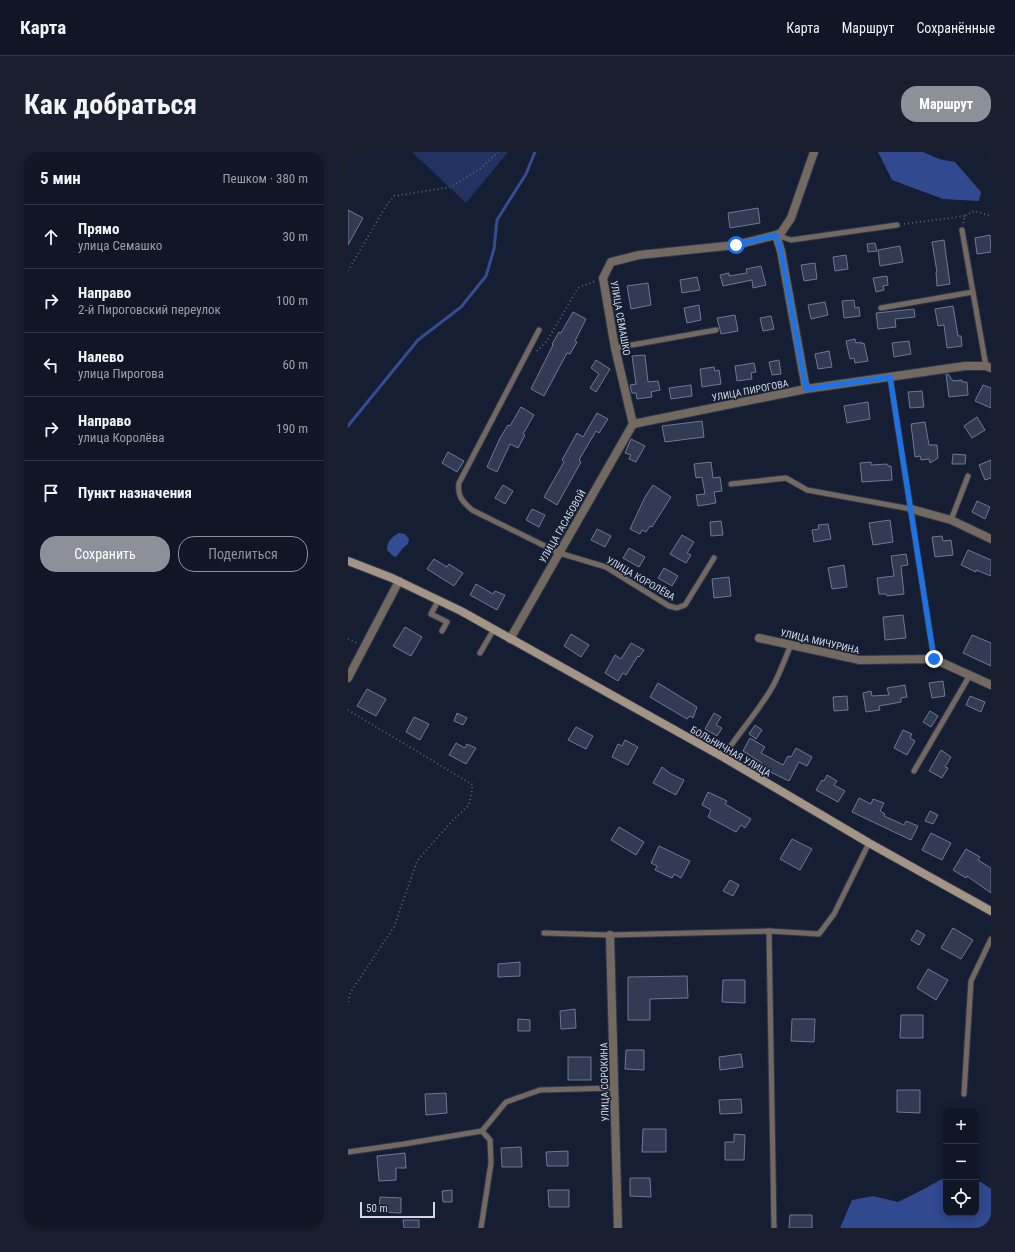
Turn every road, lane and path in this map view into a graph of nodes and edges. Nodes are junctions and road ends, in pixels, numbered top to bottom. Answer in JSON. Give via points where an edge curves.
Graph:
{"nodes":[{"id":1,"x":498,"y":152,"type":"edge"},
{"id":2,"x":814,"y":152,"type":"edge"},
{"id":3,"x":965,"y":216,"type":"junction"},
{"id":4,"x":991,"y":216,"type":"edge"},
{"id":5,"x":897,"y":224,"type":"joint"},
{"id":6,"x":962,"y":230,"type":"joint"},
{"id":7,"x":776,"y":235,"type":"junction"},
{"id":8,"x":348,"y":271,"type":"edge"},
{"id":9,"x":603,"y":278,"type":"junction"},
{"id":10,"x":973,"y":292,"type":"junction"},
{"id":11,"x":881,"y":308,"type":"dead end"},
{"id":12,"x":540,"y":330,"type":"dead end"},
{"id":13,"x":716,"y":330,"type":"dead end"},
{"id":14,"x":615,"y":348,"type":"junction"},
{"id":15,"x":536,"y":352,"type":"dead end"},
{"id":16,"x":989,"y":367,"type":"edge"},
{"id":17,"x":890,"y":377,"type":"junction"},
{"id":18,"x":806,"y":389,"type":"junction"},
{"id":19,"x":633,"y":424,"type":"junction"},
{"id":20,"x":968,"y":476,"type":"dead end"},
{"id":21,"x":731,"y":484,"type":"dead end"},
{"id":22,"x":911,"y":510,"type":"junction"},
{"id":23,"x":951,"y":520,"type":"junction"},
{"id":24,"x":991,"y":539,"type":"edge"},
{"id":25,"x":559,"y":553,"type":"junction"},
{"id":26,"x":714,"y":558,"type":"dead end"},
{"id":27,"x":348,"y":561,"type":"edge"},
{"id":28,"x":399,"y":581,"type":"junction"},
{"id":29,"x":439,"y":599,"type":"junction"},
{"id":30,"x":494,"y":629,"type":"junction"},
{"id":31,"x":442,"y":632,"type":"dead end"},
{"id":32,"x":759,"y":638,"type":"dead end"},
{"id":33,"x":348,"y":639,"type":"edge"},
{"id":34,"x":510,"y":639,"type":"junction"},
{"id":35,"x":358,"y":643,"type":"dead end"},
{"id":36,"x":791,"y":645,"type":"junction"},
{"id":37,"x":480,"y":652,"type":"dead end"},
{"id":38,"x":934,"y":659,"type":"junction"},
{"id":39,"x":970,"y":675,"type":"junction"},
{"id":40,"x":348,"y":678,"type":"edge"},
{"id":41,"x":991,"y":685,"type":"edge"},
{"id":42,"x":348,"y":710,"type":"edge"},
{"id":43,"x":723,"y":757,"type":"junction"},
{"id":44,"x":914,"y":771,"type":"dead end"},
{"id":45,"x":869,"y":843,"type":"junction"},
{"id":46,"x":991,"y":911,"type":"edge"},
{"id":47,"x":769,"y":931,"type":"junction"},
{"id":48,"x":544,"y":933,"type":"dead end"},
{"id":49,"x":610,"y":935,"type":"junction"},
{"id":50,"x":991,"y":939,"type":"edge"},
{"id":51,"x":348,"y":1004,"type":"edge"},
{"id":52,"x":614,"y":1088,"type":"junction"},
{"id":53,"x":964,"y":1094,"type":"dead end"},
{"id":54,"x":482,"y":1131,"type":"junction"},
{"id":55,"x":348,"y":1152,"type":"edge"},
{"id":56,"x":481,"y":1228,"type":"edge"},
{"id":57,"x":618,"y":1228,"type":"edge"},
{"id":58,"x":774,"y":1228,"type":"edge"}],
"edges":[{"from":1,"to":8,"type":"path","via":[[480,169],[452,186],[394,196]]},
{"from":2,"to":7,"type":"street","via":[[791,218],[781,233]]},
{"from":3,"to":4,"type":"path","via":[[974,211]]},
{"from":3,"to":5,"type":"path"},
{"from":3,"to":6,"type":"path"},
{"from":5,"to":7,"type":"lane","name":"УЛИЦА СЕМАШКО","via":[[791,240]]},
{"from":6,"to":10,"type":"lane"},
{"from":7,"to":9,"type":"street","name":"УЛИЦА СЕМАШКО","via":[[736,245],[639,255],[611,262]]},
{"from":7,"to":18,"type":"street"},
{"from":9,"to":14,"type":"street","name":"УЛИЦА СЕМАШКО"},
{"from":9,"to":15,"type":"path","via":[[578,288],[547,340]]},
{"from":10,"to":11,"type":"lane"},
{"from":10,"to":16,"type":"lane"},
{"from":12,"to":25,"type":"lane","via":[[468,464],[458,490],[460,498],[472,510]]},
{"from":13,"to":14,"type":"lane"},
{"from":14,"to":19,"type":"street","name":"УЛИЦА СЕМАШКО"},
{"from":16,"to":17,"type":"street","name":"УЛИЦА ПИРОГОВА","via":[[965,366]]},
{"from":17,"to":18,"type":"street","name":"УЛИЦА ПИРОГОВА"},
{"from":17,"to":22,"type":"lane"},
{"from":18,"to":19,"type":"street","name":"УЛИЦА ПИРОГОВА"},
{"from":19,"to":25,"type":"street","name":"УЛИЦА ГАСАБОВОЙ"},
{"from":20,"to":23,"type":"lane"},
{"from":21,"to":22,"type":"lane","via":[[786,478],[807,490]]},
{"from":22,"to":23,"type":"street"},
{"from":22,"to":38,"type":"lane"},
{"from":23,"to":24,"type":"street"},
{"from":25,"to":26,"type":"lane","name":"УЛИЦА КОРОЛЁВА","via":[[606,567],[669,606],[677,608],[685,605]]},
{"from":25,"to":34,"type":"street","name":"УЛИЦА ГАСАБОВОЙ"},
{"from":27,"to":28,"type":"street","name":"БОЛЬНИЧНАЯ УЛИЦА"},
{"from":28,"to":29,"type":"street","name":"БОЛЬНИЧНАЯ УЛИЦА"},
{"from":28,"to":40,"type":"street"},
{"from":29,"to":30,"type":"street","name":"БОЛЬНИЧНАЯ УЛИЦА"},
{"from":29,"to":31,"type":"lane","via":[[431,614],[447,622]]},
{"from":30,"to":34,"type":"street","name":"БОЛЬНИЧНАЯ УЛИЦА"},
{"from":30,"to":37,"type":"lane"},
{"from":32,"to":36,"type":"street","name":"УЛИЦА МИЧУРИНА"},
{"from":33,"to":35,"type":"path"},
{"from":34,"to":43,"type":"street","name":"БОЛЬНИЧНАЯ УЛИЦА"},
{"from":36,"to":38,"type":"street","name":"УЛИЦА МИЧУРИНА","via":[[860,660]]},
{"from":36,"to":43,"type":"lane","via":[[771,689]]},
{"from":38,"to":39,"type":"street","name":"УЛИЦА МИЧУРИНА"},
{"from":39,"to":41,"type":"street","name":"УЛИЦА МИЧУРИНА"},
{"from":39,"to":44,"type":"lane"},
{"from":42,"to":51,"type":"path","via":[[473,785],[469,805],[417,861],[394,927],[350,993]]},
{"from":43,"to":45,"type":"street","name":"БОЛЬНИЧНАЯ УЛИЦА"},
{"from":45,"to":46,"type":"street","name":"БОЛЬНИЧНАЯ УЛИЦА"},
{"from":45,"to":47,"type":"lane","via":[[834,914],[819,934]]},
{"from":47,"to":49,"type":"lane"},
{"from":47,"to":58,"type":"lane"},
{"from":48,"to":49,"type":"lane"},
{"from":49,"to":52,"type":"street","name":"УЛИЦА СОРОКИНА"},
{"from":50,"to":53,"type":"lane","via":[[970,981]]},
{"from":52,"to":54,"type":"lane","via":[[540,1090],[506,1102]]},
{"from":52,"to":57,"type":"street","name":"УЛИЦА СОРОКИНА"},
{"from":54,"to":55,"type":"lane"},
{"from":54,"to":56,"type":"lane","via":[[490,1140],[491,1163]]}]}
